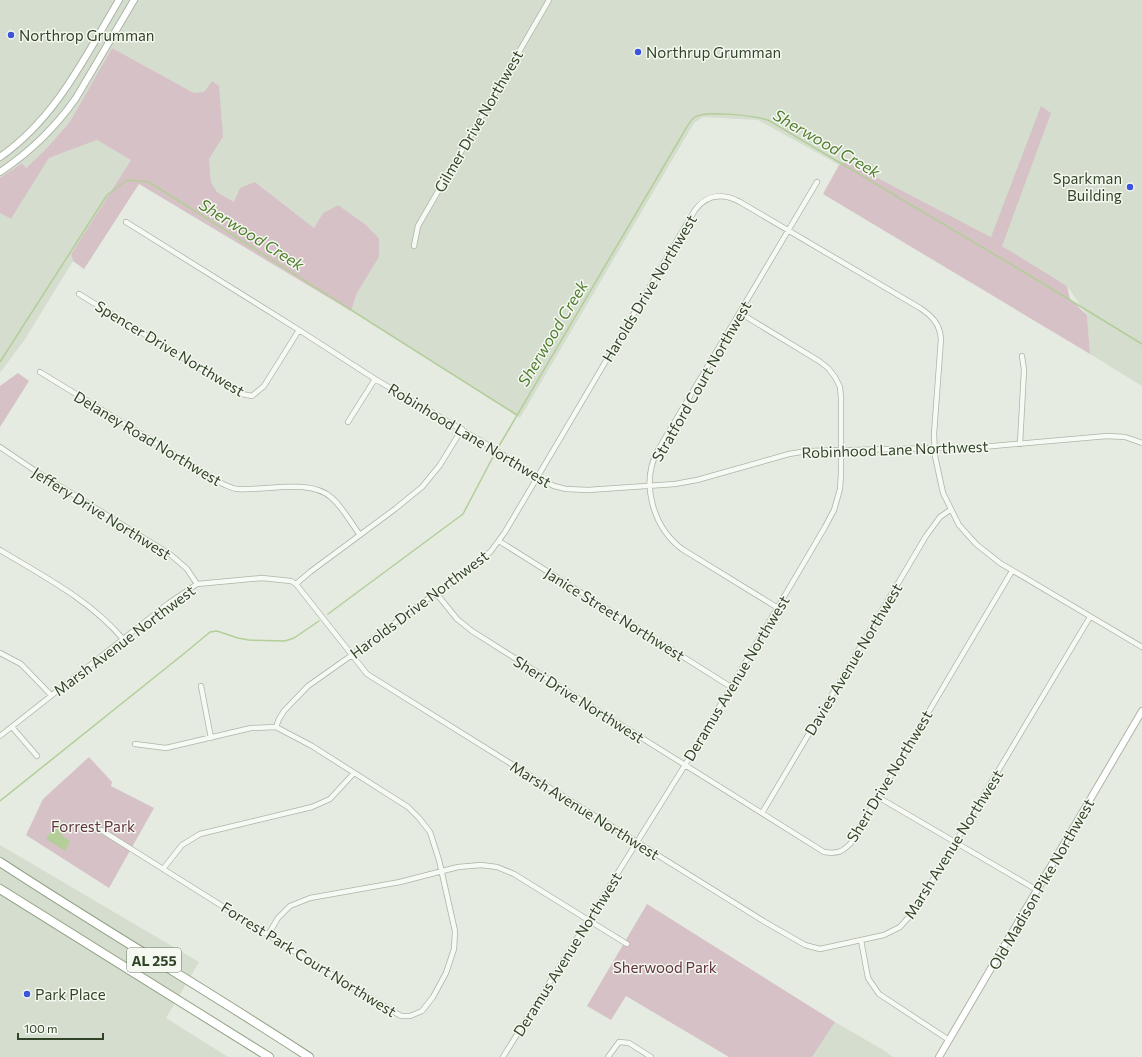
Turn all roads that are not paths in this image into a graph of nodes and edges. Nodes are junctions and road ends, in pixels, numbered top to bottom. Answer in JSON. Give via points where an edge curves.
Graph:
{"nodes":[{"id":1,"x":118,"y":0,"type":"edge"},
{"id":2,"x":134,"y":0,"type":"edge"},
{"id":3,"x":549,"y":0,"type":"edge"},
{"id":4,"x":0,"y":156,"type":"edge"},
{"id":5,"x":0,"y":172,"type":"edge"},
{"id":6,"x":817,"y":182,"type":"dead end"},
{"id":7,"x":126,"y":222,"type":"dead end"},
{"id":8,"x":788,"y":230,"type":"junction"},
{"id":9,"x":414,"y":246,"type":"dead end"},
{"id":10,"x":79,"y":294,"type":"dead end"},
{"id":11,"x":740,"y":313,"type":"junction"},
{"id":12,"x":299,"y":330,"type":"junction"},
{"id":13,"x":1022,"y":356,"type":"dead end"},
{"id":14,"x":40,"y":372,"type":"dead end"},
{"id":15,"x":375,"y":379,"type":"junction"},
{"id":16,"x":348,"y":422,"type":"dead end"},
{"id":17,"x":462,"y":429,"type":"junction"},
{"id":18,"x":1142,"y":443,"type":"edge"},
{"id":19,"x":1020,"y":444,"type":"junction"},
{"id":20,"x":0,"y":448,"type":"edge"},
{"id":21,"x":841,"y":449,"type":"junction"},
{"id":22,"x":934,"y":449,"type":"junction"},
{"id":23,"x":537,"y":477,"type":"junction"},
{"id":24,"x":650,"y":486,"type":"junction"},
{"id":25,"x":950,"y":510,"type":"junction"},
{"id":26,"x":360,"y":535,"type":"junction"},
{"id":27,"x":499,"y":541,"type":"junction"},
{"id":28,"x":0,"y":550,"type":"edge"},
{"id":29,"x":1012,"y":571,"type":"junction"},
{"id":30,"x":197,"y":584,"type":"junction"},
{"id":31,"x":296,"y":584,"type":"junction"},
{"id":32,"x":436,"y":593,"type":"junction"},
{"id":33,"x":778,"y":608,"type":"junction"},
{"id":34,"x":1090,"y":617,"type":"junction"},
{"id":35,"x":123,"y":639,"type":"junction"},
{"id":36,"x":1142,"y":647,"type":"edge"},
{"id":37,"x":0,"y":653,"type":"edge"},
{"id":38,"x":352,"y":655,"type":"junction"},
{"id":39,"x":200,"y":686,"type":"dead end"},
{"id":40,"x":731,"y":687,"type":"junction"},
{"id":41,"x":51,"y":695,"type":"junction"},
{"id":42,"x":1142,"y":711,"type":"edge"},
{"id":43,"x":12,"y":727,"type":"junction"},
{"id":44,"x":276,"y":727,"type":"junction"},
{"id":45,"x":0,"y":736,"type":"edge"},
{"id":46,"x":211,"y":738,"type":"junction"},
{"id":47,"x":135,"y":744,"type":"dead end"},
{"id":48,"x":37,"y":756,"type":"dead end"},
{"id":49,"x":685,"y":765,"type":"junction"},
{"id":50,"x":354,"y":773,"type":"junction"},
{"id":51,"x":878,"y":797,"type":"junction"},
{"id":52,"x":762,"y":813,"type":"junction"},
{"id":53,"x":101,"y":830,"type":"dead end"},
{"id":54,"x":637,"y":842,"type":"junction"},
{"id":55,"x":956,"y":843,"type":"junction"},
{"id":56,"x":0,"y":862,"type":"edge"},
{"id":57,"x":163,"y":868,"type":"junction"},
{"id":58,"x":442,"y":871,"type":"junction"},
{"id":59,"x":0,"y":889,"type":"edge"},
{"id":60,"x":1037,"y":890,"type":"junction"},
{"id":61,"x":589,"y":919,"type":"junction"},
{"id":62,"x":268,"y":935,"type":"junction"},
{"id":63,"x":861,"y":940,"type":"junction"},
{"id":64,"x":627,"y":944,"type":"dead end"},
{"id":65,"x":949,"y":1040,"type":"junction"},
{"id":66,"x":269,"y":1057,"type":"edge"},
{"id":67,"x":309,"y":1057,"type":"edge"},
{"id":68,"x":503,"y":1057,"type":"edge"},
{"id":69,"x":608,"y":1057,"type":"edge"},
{"id":70,"x":651,"y":1057,"type":"edge"},
{"id":71,"x":939,"y":1057,"type":"edge"}],
"edges":[{"from":1,"to":4,"type":"main road","via":[[56,104],[27,135]]},
{"from":2,"to":5,"type":"main road","via":[[67,111],[35,145]]},
{"from":3,"to":9,"type":"street","name":"Gilmer Drive Northwest","via":[[418,226]]},
{"from":6,"to":8,"type":"street","name":"Stratford Court Northwest"},
{"from":7,"to":12,"type":"street","name":"Robinhood Lane Northwest"},
{"from":8,"to":11,"type":"street","name":"Stratford Court Northwest"},
{"from":8,"to":22,"type":"street","name":"Harolds Drive Northwest","via":[[920,308],[937,323],[941,339]]},
{"from":8,"to":23,"type":"street","name":"Harolds Drive Northwest","via":[[728,196],[710,198],[698,206]]},
{"from":10,"to":12,"type":"street","name":"Spencer Drive Northwest","via":[[242,394],[252,396],[264,386]]},
{"from":11,"to":21,"type":"street","name":"Deramus Avenue Northwest","via":[[820,361],[832,373],[841,392]]},
{"from":11,"to":24,"type":"street","name":"Stratford Court Northwest","via":[[656,455]]},
{"from":12,"to":15,"type":"street","name":"Robinhood Lane Northwest"},
{"from":13,"to":19,"type":"street","via":[[1024,370]]},
{"from":14,"to":26,"type":"street","name":"Delaney Road Northwest","via":[[223,484],[237,489],[317,489],[332,497]]},
{"from":15,"to":16,"type":"street"},
{"from":15,"to":17,"type":"street","name":"Robinhood Lane Northwest"},
{"from":17,"to":23,"type":"street","name":"Robinhood Lane Northwest"},
{"from":17,"to":26,"type":"street","via":[[422,487]]},
{"from":18,"to":19,"type":"street","name":"Robinhood Lane Northwest","via":[[1107,436]]},
{"from":19,"to":22,"type":"street","name":"Robinhood Lane Northwest"},
{"from":20,"to":30,"type":"street","name":"Jeffery Drive Northwest","via":[[171,555],[187,569]]},
{"from":21,"to":22,"type":"street","name":"Robinhood Lane Northwest"},
{"from":21,"to":24,"type":"street","name":"Robinhood Lane Northwest","via":[[797,452],[697,480]]},
{"from":21,"to":33,"type":"street","name":"Deramus Avenue Northwest","via":[[840,489],[834,510]]},
{"from":22,"to":25,"type":"street","name":"Harolds Drive Northwest","via":[[941,487]]},
{"from":23,"to":24,"type":"street","name":"Robinhood Lane Northwest","via":[[554,486],[572,489]]},
{"from":23,"to":27,"type":"street","name":"Harolds Drive Northwest"},
{"from":24,"to":33,"type":"street","name":"Stratford Court Northwest","via":[[656,517],[671,539],[682,549]]},
{"from":25,"to":29,"type":"street","name":"Harolds Drive Northwest","via":[[972,540],[990,557]]},
{"from":25,"to":52,"type":"street","name":"Davies Avenue Northwest","via":[[940,517],[926,536]]},
{"from":26,"to":31,"type":"street"},
{"from":27,"to":32,"type":"street","name":"Harolds Drive Northwest","via":[[491,551]]},
{"from":27,"to":40,"type":"street","name":"Janice Street Northwest"},
{"from":28,"to":35,"type":"street","via":[[79,598],[110,624]]},
{"from":29,"to":34,"type":"street","name":"Harolds Drive Northwest"},
{"from":29,"to":51,"type":"street","name":"Sheri Drive Northwest"},
{"from":30,"to":31,"type":"street","name":"Marsh Avenue Northwest","via":[[262,578],[291,581]]},
{"from":30,"to":35,"type":"street","name":"Marsh Avenue Northwest"},
{"from":31,"to":38,"type":"street","name":"Marsh Avenue Northwest"},
{"from":32,"to":38,"type":"street","name":"Harolds Drive Northwest"},
{"from":32,"to":49,"type":"street","name":"Sheri Drive Northwest","via":[[469,629]]},
{"from":33,"to":40,"type":"street","name":"Deramus Avenue Northwest"},
{"from":34,"to":36,"type":"street","name":"Harolds Drive Northwest"},
{"from":34,"to":55,"type":"street","name":"Marsh Avenue Northwest"},
{"from":35,"to":41,"type":"street","name":"Marsh Avenue Northwest"},
{"from":37,"to":41,"type":"street","via":[[21,664]]},
{"from":38,"to":44,"type":"street","name":"Harolds Drive Northwest","via":[[312,682],[280,716]]},
{"from":38,"to":54,"type":"street","name":"Marsh Avenue Northwest","via":[[367,674]]},
{"from":39,"to":46,"type":"street"},
{"from":40,"to":49,"type":"street","name":"Deramus Avenue Northwest"},
{"from":41,"to":43,"type":"street","name":"Marsh Avenue Northwest"},
{"from":42,"to":60,"type":"main road","name":"Old Madison Pike Northwest"},
{"from":43,"to":45,"type":"street","name":"Marsh Avenue Northwest"},
{"from":43,"to":48,"type":"street"},
{"from":44,"to":46,"type":"street","via":[[251,728]]},
{"from":44,"to":50,"type":"street","name":"Forrest Park Court Northwest"},
{"from":46,"to":47,"type":"street","via":[[166,748]]},
{"from":49,"to":52,"type":"street","name":"Sheri Drive Northwest"},
{"from":49,"to":54,"type":"street","name":"Deramus Avenue Northwest"},
{"from":50,"to":57,"type":"street","via":[[330,799],[312,807],[200,834],[182,845]]},
{"from":50,"to":58,"type":"street","name":"Forrest Park Court Northwest","via":[[391,795],[419,818],[430,832]]},
{"from":51,"to":52,"type":"street","name":"Sheri Drive Northwest","via":[[851,843],[844,850],[834,854],[824,852]]},
{"from":51,"to":55,"type":"street"},
{"from":53,"to":57,"type":"street","name":"Forrest Park Court Northwest"},
{"from":54,"to":61,"type":"street","name":"Deramus Avenue Northwest"},
{"from":54,"to":63,"type":"street","name":"Marsh Avenue Northwest","via":[[805,946],[820,948]]},
{"from":55,"to":60,"type":"street"},
{"from":55,"to":63,"type":"street","name":"Marsh Avenue Northwest","via":[[915,910],[900,927],[884,935]]},
{"from":56,"to":67,"type":"highway","number":"AL 255"},
{"from":57,"to":62,"type":"street","name":"Forrest Park Court Northwest"},
{"from":58,"to":61,"type":"street","via":[[481,865],[497,867],[514,874]]},
{"from":58,"to":62,"type":"street","via":[[400,882],[310,898],[290,906],[278,918]]},
{"from":58,"to":62,"type":"street","name":"Forrest Park Court Northwest","via":[[455,931],[454,949],[446,973],[433,997],[422,1011],[410,1016],[401,1016],[389,1010]]},
{"from":59,"to":66,"type":"highway","number":"AL 255"},
{"from":60,"to":65,"type":"main road","name":"Old Madison Pike Northwest"},
{"from":61,"to":64,"type":"street"},
{"from":61,"to":68,"type":"street","name":"Deramus Avenue Northwest"},
{"from":63,"to":65,"type":"street","via":[[868,978],[879,994]]},
{"from":65,"to":71,"type":"main road","name":"Old Madison Pike Northwest"},
{"from":69,"to":70,"type":"street","via":[[619,1042],[629,1043]]}]}
